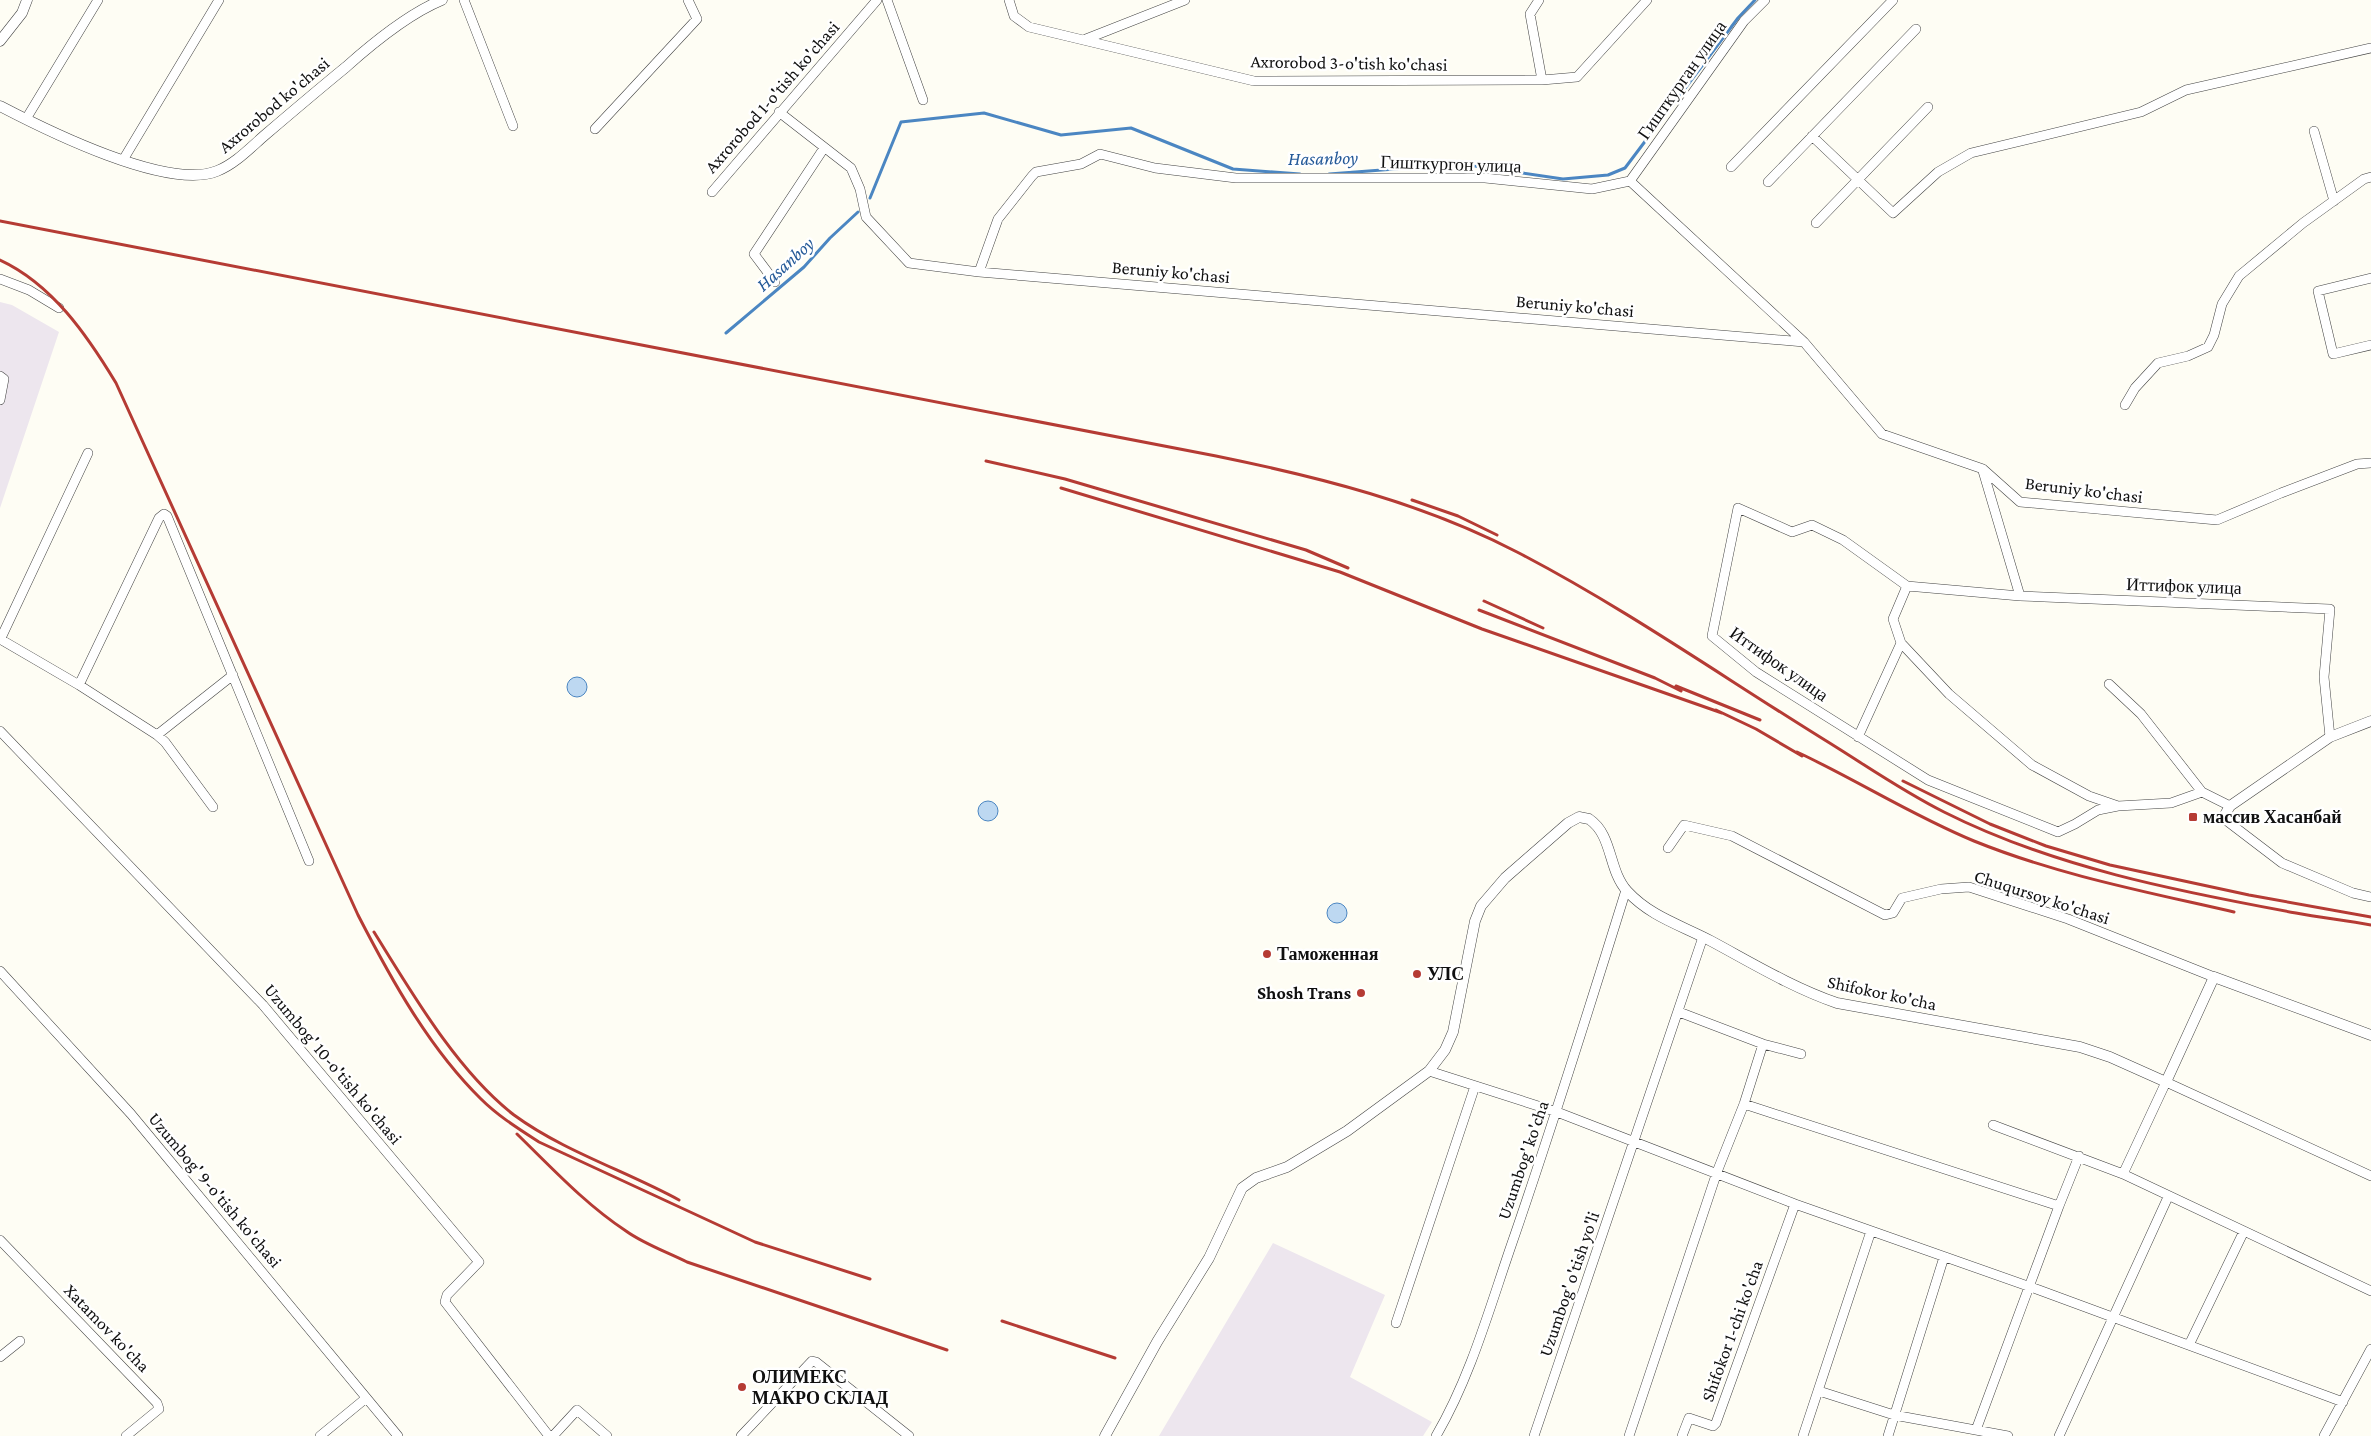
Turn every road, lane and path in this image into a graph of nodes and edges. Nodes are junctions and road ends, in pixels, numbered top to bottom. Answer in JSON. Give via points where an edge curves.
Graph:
{"nodes":[{"id":1,"x":27,"y":0,"type":"edge"},
{"id":2,"x":98,"y":0,"type":"edge"},
{"id":3,"x":219,"y":0,"type":"edge"},
{"id":4,"x":442,"y":0,"type":"edge"},
{"id":5,"x":464,"y":0,"type":"edge"},
{"id":6,"x":688,"y":0,"type":"edge"},
{"id":7,"x":877,"y":0,"type":"edge"},
{"id":8,"x":887,"y":0,"type":"edge"},
{"id":9,"x":1009,"y":0,"type":"edge"},
{"id":10,"x":1185,"y":0,"type":"edge"},
{"id":11,"x":1539,"y":0,"type":"edge"},
{"id":12,"x":1647,"y":0,"type":"edge"},
{"id":13,"x":1765,"y":0,"type":"edge"},
{"id":14,"x":1893,"y":0,"type":"edge"},
{"id":15,"x":426,"y":3,"type":"edge"},
{"id":16,"x":1916,"y":30,"type":"dead end"},
{"id":17,"x":1085,"y":39,"type":"junction"},
{"id":18,"x":0,"y":41,"type":"edge"},
{"id":19,"x":2371,"y":48,"type":"edge"},
{"id":20,"x":1542,"y":80,"type":"junction"},
{"id":21,"x":923,"y":100,"type":"dead end"},
{"id":22,"x":0,"y":106,"type":"edge"},
{"id":23,"x":1928,"y":107,"type":"dead end"},
{"id":24,"x":779,"y":112,"type":"junction"},
{"id":25,"x":26,"y":120,"type":"junction"},
{"id":26,"x":513,"y":126,"type":"dead end"},
{"id":27,"x":595,"y":129,"type":"dead end"},
{"id":28,"x":2314,"y":132,"type":"dead end"},
{"id":29,"x":1812,"y":136,"type":"junction"},
{"id":30,"x":824,"y":148,"type":"junction"},
{"id":31,"x":123,"y":160,"type":"junction"},
{"id":32,"x":1731,"y":167,"type":"dead end"},
{"id":33,"x":2371,"y":177,"type":"edge"},
{"id":34,"x":1858,"y":180,"type":"junction"},
{"id":35,"x":1630,"y":181,"type":"junction"},
{"id":36,"x":1768,"y":182,"type":"dead end"},
{"id":37,"x":712,"y":192,"type":"dead end"},
{"id":38,"x":2334,"y":201,"type":"junction"},
{"id":39,"x":1816,"y":223,"type":"dead end"},
{"id":40,"x":979,"y":272,"type":"junction"},
{"id":41,"x":2371,"y":278,"type":"edge"},
{"id":42,"x":0,"y":279,"type":"edge"},
{"id":43,"x":776,"y":282,"type":"dead end"},
{"id":44,"x":60,"y":308,"type":"dead end"},
{"id":45,"x":1804,"y":342,"type":"junction"},
{"id":46,"x":2371,"y":345,"type":"edge"},
{"id":47,"x":0,"y":376,"type":"edge"},
{"id":48,"x":0,"y":400,"type":"edge"},
{"id":49,"x":2125,"y":405,"type":"dead end"},
{"id":50,"x":88,"y":453,"type":"dead end"},
{"id":51,"x":2371,"y":463,"type":"edge"},
{"id":52,"x":1983,"y":469,"type":"junction"},
{"id":53,"x":1907,"y":586,"type":"junction"},
{"id":54,"x":2020,"y":596,"type":"junction"},
{"id":55,"x":0,"y":640,"type":"edge"},
{"id":56,"x":1901,"y":643,"type":"junction"},
{"id":57,"x":233,"y":675,"type":"junction"},
{"id":58,"x":2109,"y":684,"type":"dead end"},
{"id":59,"x":79,"y":685,"type":"junction"},
{"id":60,"x":2371,"y":721,"type":"edge"},
{"id":61,"x":0,"y":731,"type":"edge"},
{"id":62,"x":156,"y":735,"type":"junction"},
{"id":63,"x":1858,"y":737,"type":"junction"},
{"id":64,"x":2330,"y":737,"type":"junction"},
{"id":65,"x":2202,"y":792,"type":"junction"},
{"id":66,"x":2118,"y":806,"type":"junction"},
{"id":67,"x":2230,"y":806,"type":"junction"},
{"id":68,"x":213,"y":807,"type":"dead end"},
{"id":69,"x":2223,"y":818,"type":"joint"},
{"id":70,"x":1668,"y":848,"type":"dead end"},
{"id":71,"x":309,"y":861,"type":"dead end"},
{"id":72,"x":1626,"y":890,"type":"junction"},
{"id":73,"x":2370,"y":894,"type":"edge"},
{"id":74,"x":1703,"y":937,"type":"junction"},
{"id":75,"x":0,"y":971,"type":"edge"},
{"id":76,"x":2214,"y":977,"type":"junction"},
{"id":77,"x":1679,"y":1012,"type":"junction"},
{"id":78,"x":2371,"y":1035,"type":"edge"},
{"id":79,"x":1763,"y":1044,"type":"junction"},
{"id":80,"x":1801,"y":1054,"type":"dead end"},
{"id":81,"x":1428,"y":1071,"type":"junction"},
{"id":82,"x":2166,"y":1082,"type":"junction"},
{"id":83,"x":1475,"y":1086,"type":"junction"},
{"id":84,"x":1744,"y":1104,"type":"junction"},
{"id":85,"x":1557,"y":1112,"type":"junction"},
{"id":86,"x":1993,"y":1125,"type":"dead end"},
{"id":87,"x":1635,"y":1142,"type":"junction"},
{"id":88,"x":2079,"y":1156,"type":"junction"},
{"id":89,"x":1717,"y":1172,"type":"junction"},
{"id":90,"x":2123,"y":1174,"type":"junction"},
{"id":91,"x":2371,"y":1176,"type":"edge"},
{"id":92,"x":2168,"y":1197,"type":"junction"},
{"id":93,"x":1795,"y":1204,"type":"junction"},
{"id":94,"x":2059,"y":1206,"type":"junction"},
{"id":95,"x":1872,"y":1231,"type":"junction"},
{"id":96,"x":2244,"y":1231,"type":"junction"},
{"id":97,"x":0,"y":1240,"type":"edge"},
{"id":98,"x":1944,"y":1257,"type":"junction"},
{"id":99,"x":2028,"y":1286,"type":"junction"},
{"id":100,"x":2371,"y":1291,"type":"edge"},
{"id":101,"x":2114,"y":1318,"type":"junction"},
{"id":102,"x":1396,"y":1323,"type":"dead end"},
{"id":103,"x":20,"y":1341,"type":"dead end"},
{"id":104,"x":2189,"y":1345,"type":"junction"},
{"id":105,"x":2371,"y":1349,"type":"edge"},
{"id":106,"x":0,"y":1358,"type":"edge"},
{"id":107,"x":1818,"y":1391,"type":"junction"},
{"id":108,"x":366,"y":1399,"type":"junction"},
{"id":109,"x":2342,"y":1402,"type":"junction"},
{"id":110,"x":1894,"y":1415,"type":"junction"},
{"id":111,"x":1976,"y":1430,"type":"junction"},
{"id":112,"x":126,"y":1436,"type":"edge"},
{"id":113,"x":320,"y":1436,"type":"edge"},
{"id":114,"x":398,"y":1436,"type":"edge"},
{"id":115,"x":549,"y":1436,"type":"edge"},
{"id":116,"x":553,"y":1436,"type":"edge"},
{"id":117,"x":607,"y":1436,"type":"edge"},
{"id":118,"x":741,"y":1436,"type":"edge"},
{"id":119,"x":909,"y":1436,"type":"edge"},
{"id":120,"x":1105,"y":1436,"type":"edge"},
{"id":121,"x":1436,"y":1436,"type":"edge"},
{"id":122,"x":1534,"y":1436,"type":"edge"},
{"id":123,"x":1629,"y":1436,"type":"edge"},
{"id":124,"x":1682,"y":1436,"type":"edge"},
{"id":125,"x":1803,"y":1436,"type":"edge"},
{"id":126,"x":1888,"y":1436,"type":"edge"},
{"id":127,"x":2007,"y":1436,"type":"edge"},
{"id":128,"x":2059,"y":1436,"type":"edge"},
{"id":129,"x":2324,"y":1436,"type":"edge"}],
"edges":[{"from":1,"to":18,"type":"street","via":[[22,13]]},
{"from":2,"to":25,"type":"street"},
{"from":3,"to":31,"type":"street"},
{"from":4,"to":15,"type":"street","name":"Axrorobod ko'chasi"},
{"from":5,"to":26,"type":"street"},
{"from":6,"to":27,"type":"street","via":[[697,19]]},
{"from":7,"to":24,"type":"street","name":"Axrorobod 1-o'tish ko'chasi"},
{"from":8,"to":21,"type":"street"},
{"from":9,"to":17,"type":"street","name":"Axrorobod 3-o'tish ko'chasi","via":[[1019,22]]},
{"from":10,"to":17,"type":"street"},
{"from":11,"to":20,"type":"street","via":[[1530,14]]},
{"from":12,"to":20,"type":"street","name":"Axrorobod 3-o'tish ko'chasi","via":[[1577,77]]},
{"from":13,"to":35,"type":"street","name":"Гишткурган улица","via":[[1744,21]]},
{"from":14,"to":32,"type":"street"},
{"from":15,"to":31,"type":"street","name":"Axrorobod ko'chasi","via":[[224,168],[206,175],[172,175]]},
{"from":16,"to":29,"type":"street"},
{"from":17,"to":20,"type":"street","name":"Axrorobod 3-o'tish ko'chasi","via":[[1254,82]]},
{"from":19,"to":34,"type":"street","via":[[2186,90],[2141,112],[1971,153],[1938,172],[1894,214]]},
{"from":22,"to":25,"type":"street","name":"Axrorobod ko'chasi"},
{"from":23,"to":34,"type":"street"},
{"from":24,"to":30,"type":"street","name":"Beruniy ko'chasi"},
{"from":24,"to":37,"type":"street","name":"Axrorobod 1-o'tish ko'chasi"},
{"from":25,"to":31,"type":"street","name":"Axrorobod ko'chasi"},
{"from":28,"to":38,"type":"street"},
{"from":29,"to":34,"type":"street"},
{"from":29,"to":36,"type":"street"},
{"from":30,"to":40,"type":"street","name":"Beruniy ko'chasi","via":[[851,168],[866,217],[909,263]]},
{"from":30,"to":43,"type":"street","via":[[754,254]]},
{"from":33,"to":38,"type":"street"},
{"from":34,"to":39,"type":"street"},
{"from":35,"to":40,"type":"street","name":"Гишткургон улица","via":[[1592,189],[1486,178],[1236,178],[1155,168],[1100,154],[1081,164],[1036,172],[998,219]]},
{"from":35,"to":45,"type":"street"},
{"from":38,"to":49,"type":"street","via":[[2239,276],[2222,304],[2208,347],[2158,363],[2135,388]]},
{"from":40,"to":45,"type":"street","name":"Beruniy ko'chasi"},
{"from":41,"to":46,"type":"street","via":[[2318,291],[2333,354]]},
{"from":42,"to":44,"type":"street","via":[[29,290]]},
{"from":45,"to":52,"type":"street","name":"Beruniy ko'chasi","via":[[1882,434]]},
{"from":47,"to":48,"type":"street","via":[[4,379]]},
{"from":50,"to":55,"type":"street"},
{"from":51,"to":52,"type":"street","name":"Beruniy ko'chasi","via":[[2357,464],[2281,492],[2217,520],[2020,502]]},
{"from":52,"to":54,"type":"street"},
{"from":53,"to":54,"type":"street","name":"Иттифок улица"},
{"from":53,"to":56,"type":"street","name":"Иттифок улица","via":[[1894,619]]},
{"from":53,"to":63,"type":"street","name":"Иттифок улица","via":[[1843,540],[1812,524],[1792,532],[1738,508],[1712,636],[1756,672]]},
{"from":54,"to":64,"type":"street","name":"Иттифок улица","via":[[2330,609],[2324,677]]},
{"from":55,"to":59,"type":"street"},
{"from":56,"to":63,"type":"street"},
{"from":56,"to":66,"type":"street","name":"Иттифок улица","via":[[1949,694],[2032,765],[2089,796]]},
{"from":57,"to":59,"type":"street","via":[[170,519],[164,514],[159,518]]},
{"from":57,"to":62,"type":"street"},
{"from":57,"to":71,"type":"street"},
{"from":58,"to":65,"type":"street","via":[[2141,714]]},
{"from":59,"to":62,"type":"street"},
{"from":60,"to":64,"type":"street"},
{"from":61,"to":115,"type":"street","name":"Uzumbog' 10-o'tish ko'chasi","via":[[262,1005],[479,1262],[447,1295],[445,1302]]},
{"from":62,"to":68,"type":"street","via":[[165,742]]},
{"from":63,"to":66,"type":"street","name":"Иттифок улица","via":[[1928,780],[2058,832],[2098,810]]},
{"from":64,"to":67,"type":"street"},
{"from":65,"to":66,"type":"street","name":"Иттифок улица","via":[[2171,803]]},
{"from":65,"to":67,"type":"street"},
{"from":67,"to":69,"type":"street"},
{"from":69,"to":73,"type":"street","via":[[2282,863],[2353,893]]},
{"from":70,"to":76,"type":"street","name":"Chuqursoy ko'chasi","via":[[1684,825],[1732,836],[1885,915],[1893,913],[1902,898],[1941,889],[1969,888],[2068,919]]},
{"from":72,"to":74,"type":"street","name":"Shifokor ko'cha","via":[[1654,914]]},
{"from":72,"to":81,"type":"street","name":"Shifokor ko'cha","via":[[1615,871],[1602,832],[1587,818],[1577,818],[1488,896],[1475,921],[1453,1032]]},
{"from":72,"to":85,"type":"street","name":"Uzumbog' ko'cha"},
{"from":74,"to":77,"type":"street","name":"Uzumbog' o'tish yo'li"},
{"from":74,"to":82,"type":"street","name":"Shifokor ko'cha","via":[[1837,1004],[2080,1047]]},
{"from":75,"to":108,"type":"street","name":"Uzumbog' 9-o'tish ko'chasi","via":[[131,1114]]},
{"from":76,"to":78,"type":"street","name":"Chuqursoy ko'chasi"},
{"from":76,"to":82,"type":"street"},
{"from":77,"to":79,"type":"street"},
{"from":77,"to":87,"type":"street","name":"Uzumbog' o'tish yo'li"},
{"from":79,"to":80,"type":"street"},
{"from":79,"to":84,"type":"street"},
{"from":81,"to":83,"type":"street"},
{"from":81,"to":120,"type":"street","via":[[1347,1131],[1286,1167],[1246,1184],[1209,1258],[1157,1342]]},
{"from":82,"to":90,"type":"street"},
{"from":82,"to":91,"type":"street"},
{"from":83,"to":85,"type":"street"},
{"from":83,"to":102,"type":"street"},
{"from":84,"to":89,"type":"street"},
{"from":84,"to":94,"type":"street"},
{"from":85,"to":87,"type":"street"},
{"from":85,"to":121,"type":"street","name":"Uzumbog' ko'cha","via":[[1478,1341],[1450,1411]]},
{"from":86,"to":88,"type":"street"},
{"from":87,"to":89,"type":"street"},
{"from":87,"to":122,"type":"street","name":"Uzumbog' o'tish yo'li"},
{"from":88,"to":90,"type":"street"},
{"from":88,"to":94,"type":"street"},
{"from":89,"to":93,"type":"street"},
{"from":89,"to":123,"type":"street"},
{"from":90,"to":92,"type":"street"},
{"from":92,"to":96,"type":"street"},
{"from":92,"to":101,"type":"street"},
{"from":93,"to":95,"type":"street"},
{"from":93,"to":124,"type":"street","name":"Shifokor 1-chi ko'cha","via":[[1716,1423],[1713,1426],[1689,1418]]},
{"from":94,"to":99,"type":"street"},
{"from":95,"to":98,"type":"street"},
{"from":95,"to":107,"type":"street"},
{"from":96,"to":100,"type":"street"},
{"from":96,"to":104,"type":"street"},
{"from":97,"to":112,"type":"street","name":"Xatamov ko'cha","via":[[157,1403],[159,1409]]},
{"from":98,"to":99,"type":"street"},
{"from":98,"to":110,"type":"street"},
{"from":99,"to":101,"type":"street"},
{"from":99,"to":111,"type":"street"},
{"from":101,"to":104,"type":"street"},
{"from":101,"to":128,"type":"street"},
{"from":103,"to":106,"type":"street"},
{"from":104,"to":109,"type":"street"},
{"from":105,"to":109,"type":"street"},
{"from":107,"to":110,"type":"street"},
{"from":107,"to":125,"type":"street"},
{"from":108,"to":113,"type":"street"},
{"from":108,"to":114,"type":"street","name":"Uzumbog' 9-o'tish ko'chasi"},
{"from":109,"to":129,"type":"street"},
{"from":110,"to":111,"type":"street"},
{"from":110,"to":126,"type":"street"},
{"from":111,"to":127,"type":"street"},
{"from":116,"to":117,"type":"street","via":[[577,1410]]},
{"from":118,"to":119,"type":"street","via":[[807,1363],[816,1362]]}]}
